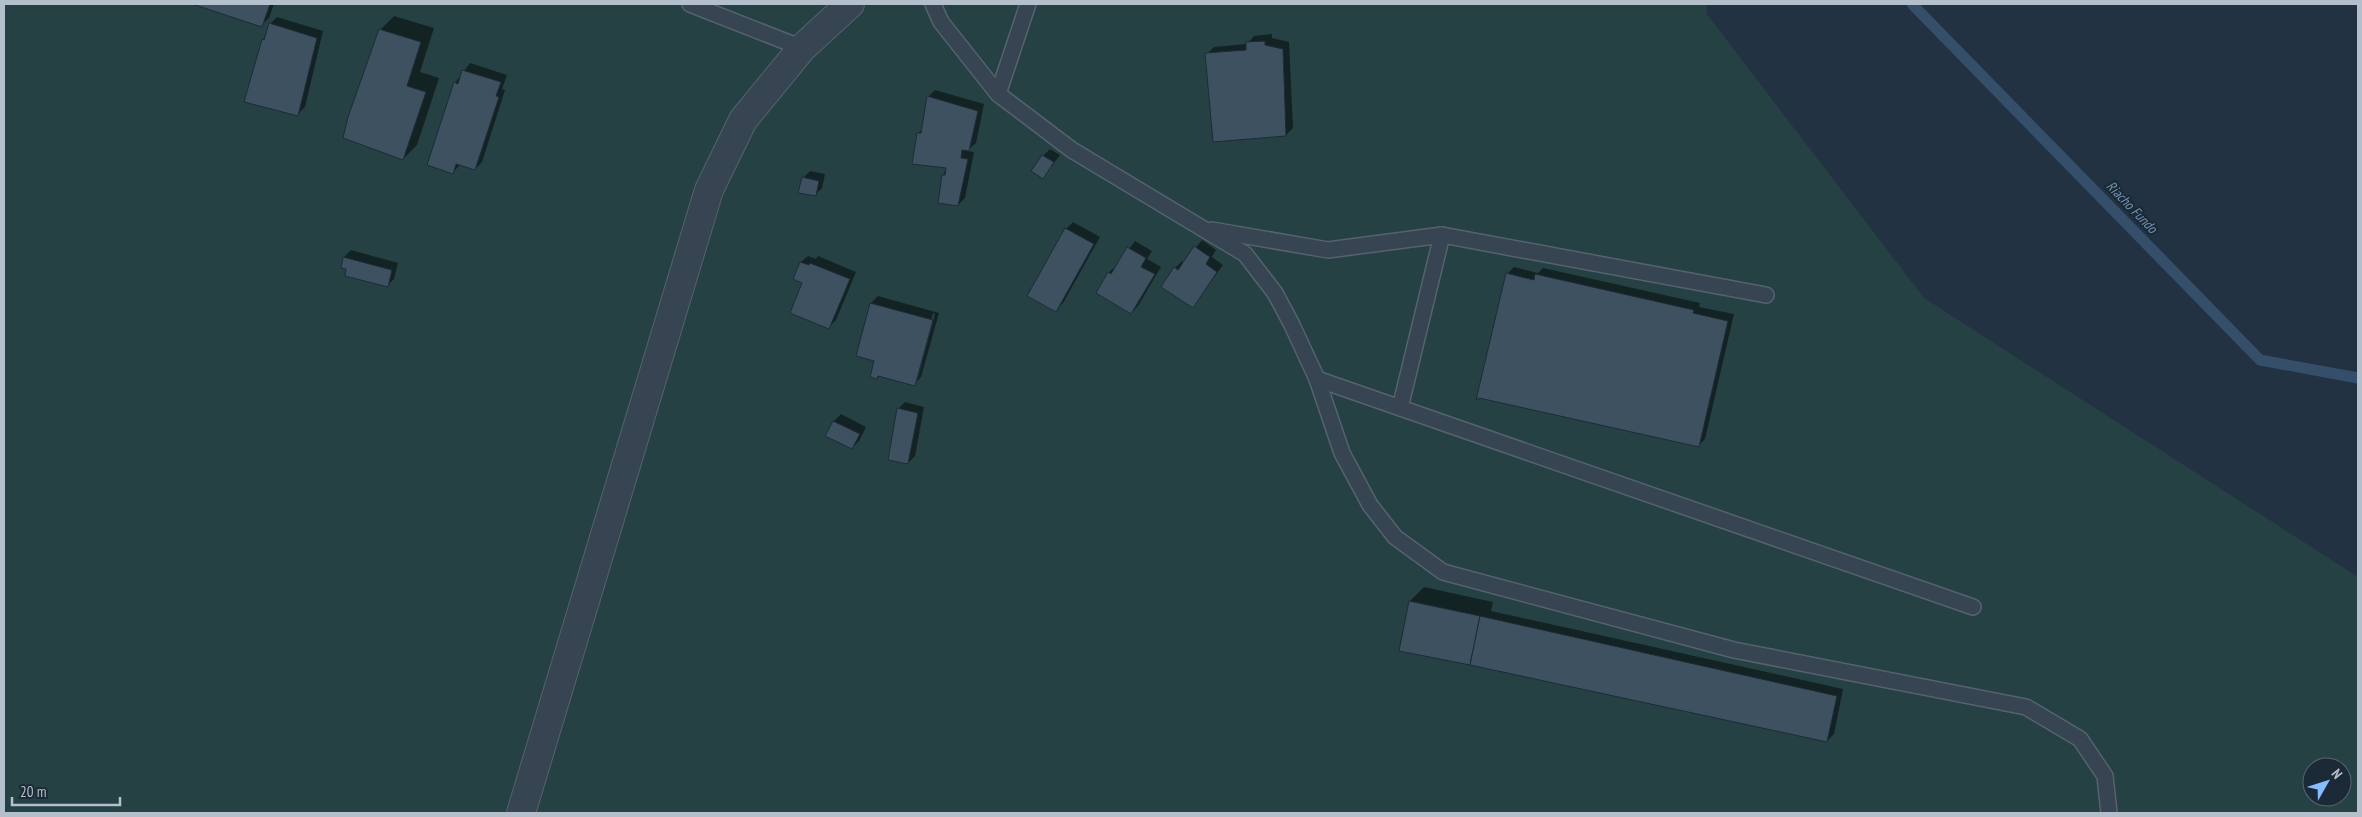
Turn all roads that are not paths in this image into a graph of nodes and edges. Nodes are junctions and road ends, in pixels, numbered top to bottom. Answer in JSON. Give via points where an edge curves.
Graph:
{"nodes":[{"id":1,"x":690,"y":4,"type":"edge"},
{"id":2,"x":850,"y":4,"type":"edge"},
{"id":3,"x":933,"y":4,"type":"edge"},
{"id":4,"x":1028,"y":4,"type":"edge"},
{"id":5,"x":802,"y":48,"type":"junction"},
{"id":6,"x":998,"y":94,"type":"junction"},
{"id":7,"x":1206,"y":228,"type":"junction"},
{"id":8,"x":1442,"y":235,"type":"junction"},
{"id":9,"x":1766,"y":295,"type":"dead end"},
{"id":10,"x":1317,"y":379,"type":"junction"},
{"id":11,"x":1400,"y":408,"type":"junction"},
{"id":12,"x":1973,"y":607,"type":"dead end"},
{"id":13,"x":520,"y":813,"type":"edge"},
{"id":14,"x":2109,"y":813,"type":"edge"}],
"edges":[{"from":1,"to":5,"type":"lane"},
{"from":2,"to":5,"type":"street"},
{"from":3,"to":6,"type":"lane","via":[[941,22]]},
{"from":4,"to":6,"type":"lane"},
{"from":5,"to":13,"type":"street","via":[[743,120],[709,190]]},
{"from":6,"to":7,"type":"lane","via":[[1072,150]]},
{"from":7,"to":8,"type":"lane","via":[[1328,250]]},
{"from":7,"to":10,"type":"lane","via":[[1245,254],[1275,292]]},
{"from":8,"to":9,"type":"lane"},
{"from":8,"to":11,"type":"lane"},
{"from":10,"to":11,"type":"lane"},
{"from":10,"to":14,"type":"lane","via":[[1342,453],[1370,505],[1395,537],[1443,572],[1734,650],[2026,707],[2080,739],[2106,776]]},
{"from":11,"to":12,"type":"lane"}]}
